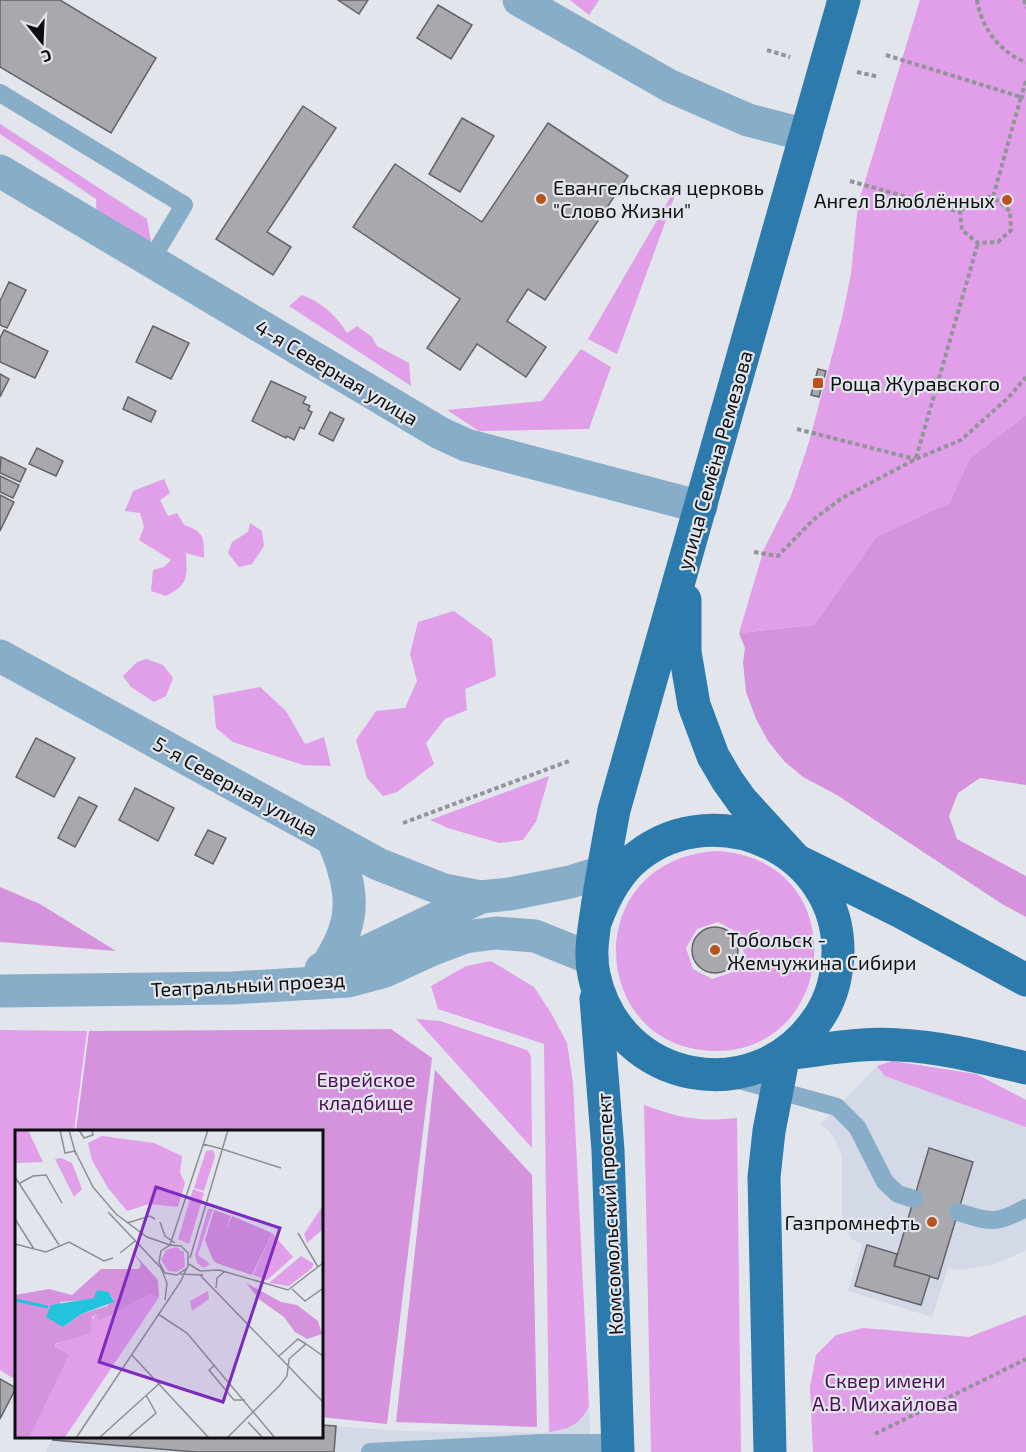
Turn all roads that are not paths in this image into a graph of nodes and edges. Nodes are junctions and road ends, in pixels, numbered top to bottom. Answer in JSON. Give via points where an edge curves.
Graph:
{"nodes":[{"id":1,"x":519,"y":0,"type":"edge"},
{"id":2,"x":844,"y":0,"type":"edge"},
{"id":3,"x":0,"y":93,"type":"edge"},
{"id":4,"x":806,"y":135,"type":"junction"},
{"id":5,"x":0,"y":171,"type":"edge"},
{"id":6,"x":150,"y":262,"type":"junction"},
{"id":7,"x":701,"y":507,"type":"junction"},
{"id":8,"x":691,"y":540,"type":"junction"},
{"id":9,"x":0,"y":656,"type":"edge"},
{"id":10,"x":333,"y":840,"type":"junction"},
{"id":11,"x":638,"y":856,"type":"junction"},
{"id":12,"x":796,"y":860,"type":"junction"},
{"id":13,"x":602,"y":872,"type":"junction"},
{"id":14,"x":481,"y":897,"type":"junction"},
{"id":15,"x":595,"y":923,"type":"junction"},
{"id":16,"x":593,"y":967,"type":"junction"},
{"id":17,"x":320,"y":975,"type":"junction"},
{"id":18,"x":1026,"y":980,"type":"edge"},
{"id":19,"x":0,"y":991,"type":"edge"},
{"id":20,"x":784,"y":1054,"type":"junction"},
{"id":21,"x":1026,"y":1068,"type":"edge"},
{"id":22,"x":722,"y":1075,"type":"junction"},
{"id":23,"x":777,"y":1090,"type":"junction"},
{"id":24,"x":914,"y":1199,"type":"dead end"},
{"id":25,"x":1026,"y":1208,"type":"edge"},
{"id":26,"x":958,"y":1212,"type":"dead end"},
{"id":27,"x":618,"y":1447,"type":"edge"},
{"id":28,"x":370,"y":1452,"type":"edge"},
{"id":29,"x":770,"y":1452,"type":"edge"}],
"edges":[{"from":1,"to":4,"type":"street","via":[[670,86],[748,120]]},
{"from":2,"to":4,"type":"main road","name":"улица Семёна Ремезова"},
{"from":3,"to":6,"type":"lane","via":[[184,205]]},
{"from":4,"to":7,"type":"main road","name":"улица Семёна Ремезова"},
{"from":5,"to":6,"type":"street","name":"4-я Северная улица"},
{"from":6,"to":7,"type":"street","name":"4-я Северная улица","via":[[466,446]]},
{"from":7,"to":8,"type":"main road","name":"улица Семёна Ремезова"},
{"from":8,"to":12,"type":"main road","via":[[684,609],[694,705],[713,756],[727,780]]},
{"from":8,"to":13,"type":"main road","name":"улица Семёна Ремезова","via":[[614,810]]},
{"from":9,"to":10,"type":"street","name":"5-я Северная улица"},
{"from":10,"to":14,"type":"street","name":"5-я Северная улица","via":[[415,880]]},
{"from":10,"to":17,"type":"street","via":[[350,891],[349,911],[338,948]]},
{"from":11,"to":12,"type":"main road","via":[[679,834],[725,830],[769,842]]},
{"from":11,"to":13,"type":"street"},
{"from":11,"to":15,"type":"main road","via":[[608,891]]},
{"from":12,"to":18,"type":"main road"},
{"from":12,"to":20,"type":"main road","via":[[825,897],[838,942],[837,965],[824,1010],[811,1030]]},
{"from":13,"to":14,"type":"street","via":[[570,882]]},
{"from":13,"to":15,"type":"main road","name":"улица Семёна Ремезова"},
{"from":14,"to":17,"type":"street"},
{"from":15,"to":16,"type":"main road","name":"Комсомольский проспект"},
{"from":16,"to":17,"type":"street","name":"Театральный проезд","via":[[535,936],[496,933],[465,937],[385,971],[348,981]]},
{"from":16,"to":22,"type":"main road","via":[[610,1017],[639,1050],[678,1070]]},
{"from":16,"to":27,"type":"main road","name":"Комсомольский проспект","via":[[608,1150]]},
{"from":17,"to":19,"type":"street","name":"Театральный проезд","via":[[280,984],[232,988]]},
{"from":20,"to":21,"type":"main road","via":[[899,1045],[975,1055]]},
{"from":20,"to":22,"type":"main road","via":[[765,1065]]},
{"from":20,"to":23,"type":"main road"},
{"from":22,"to":23,"type":"lane"},
{"from":23,"to":24,"type":"lane","via":[[837,1107],[857,1127],[885,1182],[898,1194]]},
{"from":23,"to":29,"type":"main road","via":[[764,1177]]},
{"from":25,"to":26,"type":"lane","via":[[1005,1219],[985,1221]]},
{"from":27,"to":28,"type":"lane","via":[[542,1443]]}]}
